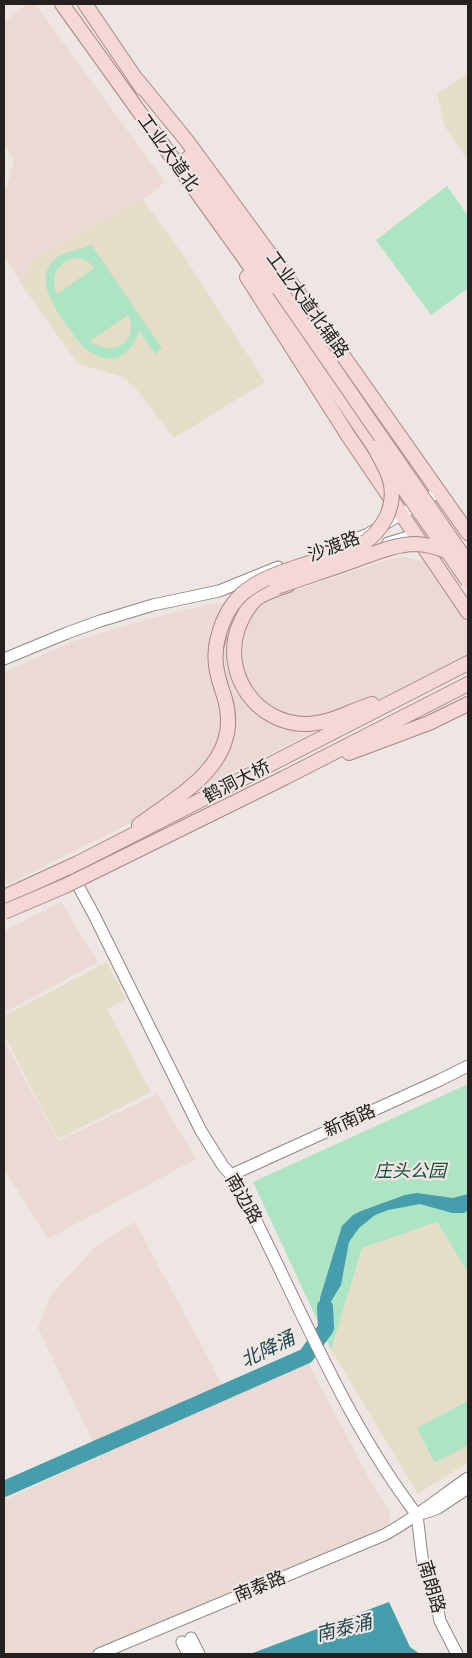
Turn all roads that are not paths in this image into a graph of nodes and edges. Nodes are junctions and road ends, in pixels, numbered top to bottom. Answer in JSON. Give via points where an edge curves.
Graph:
{"nodes":[{"id":1,"x":62,"y":4,"type":"edge"},
{"id":2,"x":85,"y":4,"type":"edge"},
{"id":3,"x":138,"y":81,"type":"junction"},
{"id":4,"x":210,"y":210,"type":"junction"},
{"id":5,"x":277,"y":295,"type":"junction"},
{"id":6,"x":375,"y":448,"type":"junction"},
{"id":7,"x":420,"y":463,"type":"junction"},
{"id":8,"x":382,"y":486,"type":"junction"},
{"id":9,"x":440,"y":491,"type":"junction"},
{"id":10,"x":401,"y":514,"type":"junction"},
{"id":11,"x":468,"y":534,"type":"edge"},
{"id":12,"x":415,"y":535,"type":"junction"},
{"id":13,"x":468,"y":564,"type":"edge"},
{"id":14,"x":468,"y":582,"type":"edge"},
{"id":15,"x":221,"y":590,"type":"junction"},
{"id":16,"x":468,"y":612,"type":"edge"},
{"id":17,"x":216,"y":647,"type":"junction"},
{"id":18,"x":4,"y":659,"type":"edge"},
{"id":19,"x":468,"y":663,"type":"edge"},
{"id":20,"x":468,"y":684,"type":"edge"},
{"id":21,"x":424,"y":685,"type":"junction"},
{"id":22,"x":468,"y":704,"type":"edge"},
{"id":23,"x":468,"y":714,"type":"edge"},
{"id":24,"x":429,"y":723,"type":"junction"},
{"id":25,"x":284,"y":778,"type":"junction"},
{"id":26,"x":105,"y":850,"type":"junction"},
{"id":27,"x":74,"y":878,"type":"dead end"},
{"id":28,"x":4,"y":897,"type":"edge"},
{"id":29,"x":4,"y":912,"type":"edge"},
{"id":30,"x":468,"y":1066,"type":"edge"},
{"id":31,"x":231,"y":1175,"type":"junction"},
{"id":32,"x":468,"y":1478,"type":"edge"},
{"id":33,"x":468,"y":1488,"type":"edge"},
{"id":34,"x":418,"y":1515,"type":"junction"},
{"id":35,"x":446,"y":1632,"type":"junction"},
{"id":36,"x":99,"y":1654,"type":"edge"},
{"id":37,"x":188,"y":1654,"type":"edge"},
{"id":38,"x":199,"y":1654,"type":"edge"},
{"id":39,"x":446,"y":1654,"type":"edge"},
{"id":40,"x":457,"y":1654,"type":"edge"}],
"edges":[{"from":1,"to":4,"type":"main road","name":"工业大道北"},
{"from":2,"to":3,"type":"main road","name":"工业大道北"},
{"from":3,"to":5,"type":"main road","name":"工业大道北"},
{"from":3,"to":7,"type":"main road","name":"工业大道北辅路","via":[[198,156]]},
{"from":4,"to":5,"type":"main road","name":"工业大道北"},
{"from":4,"to":8,"type":"main road","name":"工业大道北辅路","via":[[272,318]]},
{"from":5,"to":6,"type":"main road"},
{"from":5,"to":13,"type":"main road","bridge":true},
{"from":6,"to":14,"type":"main road","bridge":true},
{"from":6,"to":17,"type":"main road","bridge":true,"via":[[392,494],[388,514],[378,530],[359,546],[276,574],[249,587],[227,611]]},
{"from":7,"to":8,"type":"main road","via":[[417,472],[406,482]]},
{"from":7,"to":9,"type":"main road","name":"工业大道北辅路"},
{"from":8,"to":10,"type":"main road","name":"工业大道北辅路"},
{"from":9,"to":10,"type":"street","name":"沙渡路"},
{"from":9,"to":11,"type":"main road","name":"工业大道北辅路"},
{"from":10,"to":12,"type":"main road","name":"工业大道北辅路"},
{"from":10,"to":15,"type":"street","name":"沙渡路","via":[[349,542]]},
{"from":12,"to":15,"type":"street","name":"沙渡路","via":[[248,590]]},
{"from":12,"to":16,"type":"main road","name":"工业大道北辅路"},
{"from":13,"to":17,"type":"main road","bridge":true,"via":[[447,552],[423,545],[400,546],[380,552],[284,584],[249,600],[228,619]]},
{"from":14,"to":21,"type":"main road","bridge":true,"via":[[449,563],[432,553],[418,548],[398,549],[262,596],[245,613],[236,635],[235,664],[246,692],[262,709],[286,721],[304,724],[324,722]]},
{"from":15,"to":18,"type":"street","name":"沙渡路","via":[[108,619]]},
{"from":17,"to":26,"type":"main road","via":[[217,674],[228,716],[228,731],[221,752],[198,781]]},
{"from":19,"to":21,"type":"main road","name":"鹤洞大桥"},
{"from":20,"to":25,"type":"main road"},
{"from":21,"to":26,"type":"main road","name":"鹤洞大桥"},
{"from":22,"to":24,"type":"main road"},
{"from":23,"to":24,"type":"main road"},
{"from":24,"to":25,"type":"main road"},
{"from":25,"to":29,"type":"main road","name":"鹤洞大桥","bridge":true,"via":[[65,886]]},
{"from":26,"to":28,"type":"main road","name":"鹤洞大桥"},
{"from":27,"to":31,"type":"street","name":"南边路","via":[[201,1131]]},
{"from":30,"to":31,"type":"street","name":"新南路"},
{"from":31,"to":34,"type":"street","name":"南边路","via":[[354,1417]]},
{"from":32,"to":34,"type":"street","name":"南泰路"},
{"from":33,"to":34,"type":"street","name":"南泰路","via":[[438,1508]]},
{"from":34,"to":35,"type":"street","name":"南朗路","via":[[423,1565]]},
{"from":34,"to":36,"type":"street","name":"南泰路","via":[[364,1545]]},
{"from":35,"to":39,"type":"street"},
{"from":35,"to":40,"type":"street","name":"南朗路"},
{"from":37,"to":38,"type":"street","via":[[186,1640]]}]}
